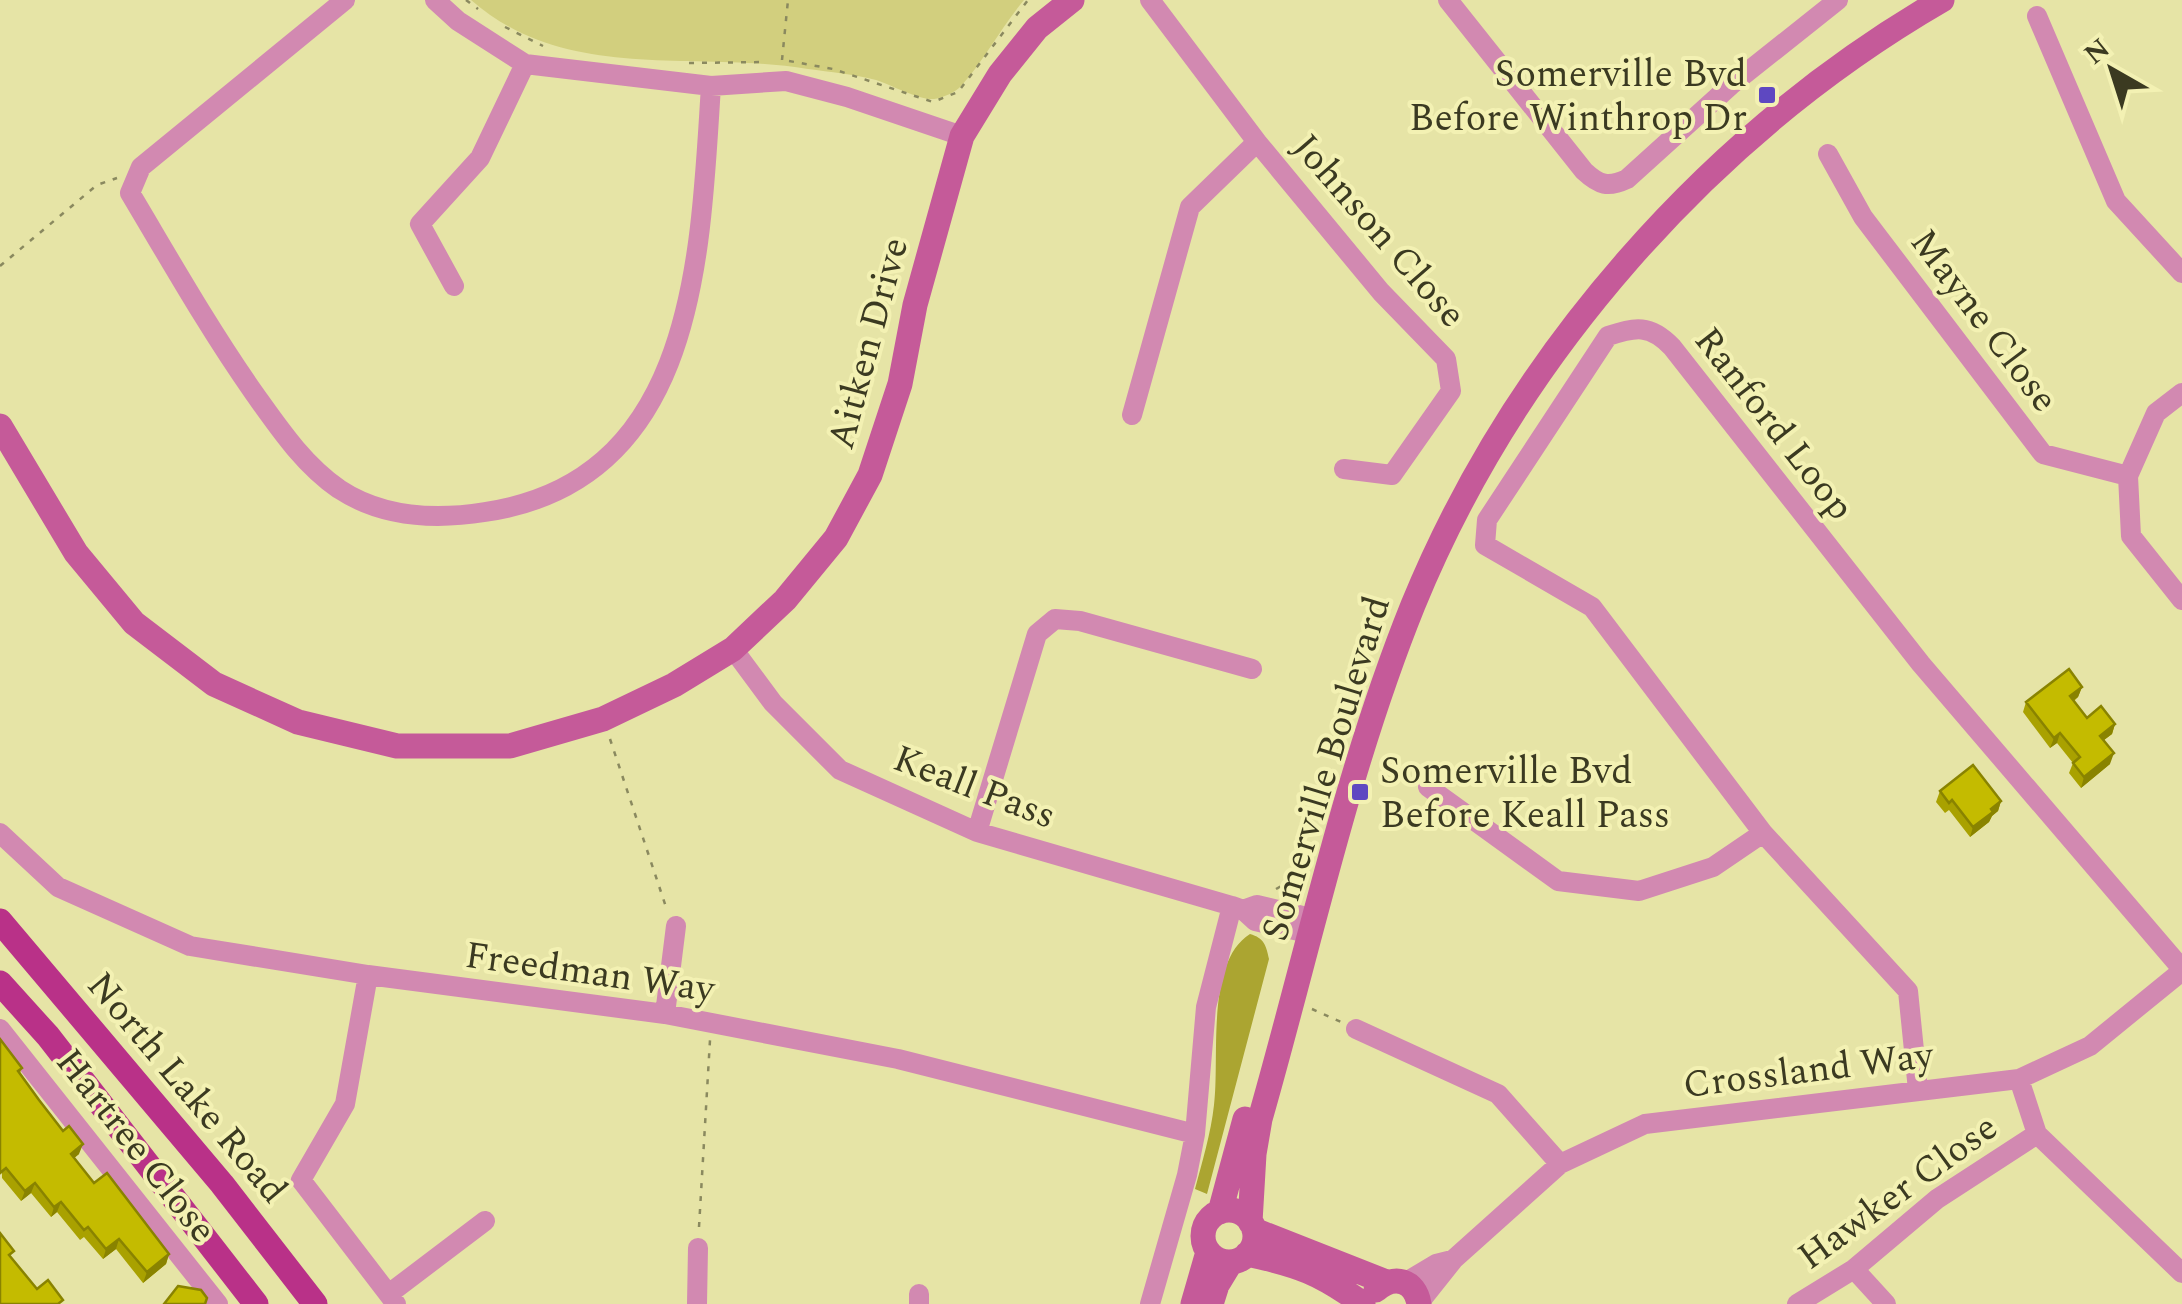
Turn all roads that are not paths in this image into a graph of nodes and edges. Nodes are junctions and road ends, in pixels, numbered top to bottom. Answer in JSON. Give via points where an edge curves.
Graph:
{"nodes":[{"id":1,"x":345,"y":0,"type":"edge"},
{"id":2,"x":434,"y":0,"type":"edge"},
{"id":3,"x":1072,"y":0,"type":"edge"},
{"id":4,"x":1150,"y":0,"type":"edge"},
{"id":5,"x":1448,"y":0,"type":"edge"},
{"id":6,"x":1838,"y":0,"type":"edge"},
{"id":7,"x":1915,"y":0,"type":"edge"},
{"id":8,"x":1942,"y":0,"type":"edge"},
{"id":9,"x":2037,"y":16,"type":"dead end"},
{"id":10,"x":525,"y":64,"type":"junction"},
{"id":11,"x":711,"y":86,"type":"junction"},
{"id":12,"x":962,"y":136,"type":"junction"},
{"id":13,"x":1257,"y":142,"type":"junction"},
{"id":14,"x":1828,"y":154,"type":"dead end"},
{"id":15,"x":2182,"y":273,"type":"edge"},
{"id":16,"x":454,"y":286,"type":"dead end"},
{"id":17,"x":2182,"y":393,"type":"edge"},
{"id":18,"x":1132,"y":415,"type":"dead end"},
{"id":19,"x":0,"y":426,"type":"edge"},
{"id":20,"x":1344,"y":468,"type":"dead end"},
{"id":21,"x":2128,"y":476,"type":"junction"},
{"id":22,"x":2182,"y":600,"type":"edge"},
{"id":23,"x":733,"y":648,"type":"junction"},
{"id":24,"x":1252,"y":670,"type":"dead end"},
{"id":25,"x":1428,"y":787,"type":"dead end"},
{"id":26,"x":977,"y":832,"type":"junction"},
{"id":27,"x":0,"y":833,"type":"edge"},
{"id":28,"x":1762,"y":834,"type":"junction"},
{"id":29,"x":1237,"y":908,"type":"junction"},
{"id":30,"x":0,"y":921,"type":"edge"},
{"id":31,"x":1306,"y":924,"type":"junction"},
{"id":32,"x":676,"y":926,"type":"road end"},
{"id":33,"x":2182,"y":970,"type":"edge"},
{"id":34,"x":368,"y":975,"type":"junction"},
{"id":35,"x":0,"y":982,"type":"edge"},
{"id":36,"x":665,"y":1014,"type":"junction"},
{"id":37,"x":0,"y":1029,"type":"edge"},
{"id":38,"x":1356,"y":1029,"type":"road end"},
{"id":39,"x":2019,"y":1079,"type":"junction"},
{"id":40,"x":1918,"y":1090,"type":"junction"},
{"id":41,"x":1195,"y":1134,"type":"junction"},
{"id":42,"x":2037,"y":1134,"type":"junction"},
{"id":43,"x":1560,"y":1164,"type":"junction"},
{"id":44,"x":1220,"y":1212,"type":"junction"},
{"id":45,"x":485,"y":1221,"type":"dead end"},
{"id":46,"x":1238,"y":1244,"type":"junction"},
{"id":47,"x":698,"y":1248,"type":"road end"},
{"id":48,"x":1854,"y":1269,"type":"junction"},
{"id":49,"x":2182,"y":1273,"type":"edge"},
{"id":50,"x":1407,"y":1293,"type":"edge"},
{"id":51,"x":393,"y":1299,"type":"edge"},
{"id":52,"x":218,"y":1304,"type":"edge"},
{"id":53,"x":256,"y":1304,"type":"edge"},
{"id":54,"x":315,"y":1304,"type":"edge"},
{"id":55,"x":697,"y":1304,"type":"edge"},
{"id":56,"x":1150,"y":1304,"type":"edge"},
{"id":57,"x":1194,"y":1304,"type":"edge"},
{"id":58,"x":1211,"y":1304,"type":"edge"},
{"id":59,"x":1363,"y":1304,"type":"edge"},
{"id":60,"x":1371,"y":1304,"type":"edge"},
{"id":61,"x":1797,"y":1304,"type":"edge"},
{"id":62,"x":1886,"y":1304,"type":"edge"}],
"edges":[{"from":1,"to":11,"type":"street","via":[[141,168],[130,193],[223,349],[292,447],[340,489],[388,512],[447,518],[557,491],[606,458],[639,424],[666,375],[688,304],[701,231]]},
{"from":2,"to":10,"type":"street"},
{"from":3,"to":12,"type":"main road","name":"Aitken Drive","via":[[1037,28]]},
{"from":4,"to":13,"type":"street","name":"Johnson Close"},
{"from":5,"to":6,"type":"street","via":[[1584,171],[1595,182],[1614,185]]},
{"from":7,"to":31,"type":"main road","name":"Somerville Boulevard","via":[[1776,100],[1679,188],[1594,280],[1518,383],[1396,608],[1343,760]]},
{"from":8,"to":31,"type":"main road","name":"Somerville Boulevard","via":[[1834,71],[1709,176],[1623,268],[1548,363],[1477,474],[1414,604]]},
{"from":9,"to":15,"type":"street","via":[[2116,201]]},
{"from":10,"to":11,"type":"street"},
{"from":10,"to":16,"type":"street","via":[[480,158],[420,224]]},
{"from":11,"to":12,"type":"street","via":[[786,81]]},
{"from":12,"to":23,"type":"main road","name":"Aitken Drive","via":[[900,384],[870,475],[836,538],[785,600]]},
{"from":13,"to":18,"type":"street","via":[[1190,207]]},
{"from":13,"to":20,"type":"street","name":"Johnson Close","via":[[1381,292],[1446,359],[1451,391],[1392,476]]},
{"from":14,"to":21,"type":"street","name":"Mayne Close","via":[[1862,217],[2044,454]]},
{"from":17,"to":21,"type":"street","via":[[2156,413]]},
{"from":19,"to":23,"type":"main road","name":"Aitken Drive","via":[[76,553],[134,623],[214,684],[298,722],[397,746],[510,746],[604,719]]},
{"from":21,"to":22,"type":"street","via":[[2131,536]]},
{"from":23,"to":26,"type":"street","name":"Keall Pass","via":[[773,704],[840,770]]},
{"from":24,"to":26,"type":"street","via":[[1080,620],[1054,619],[1037,634]]},
{"from":25,"to":28,"type":"street","via":[[1558,881],[1639,891],[1713,867]]},
{"from":26,"to":29,"type":"street","name":"Keall Pass"},
{"from":27,"to":34,"type":"street","name":"Freedman Way","via":[[58,886],[190,946]]},
{"from":28,"to":33,"type":"street","name":"Ranford Loop","via":[[1592,607],[1485,545],[1487,520],[1608,336],[1632,328],[1659,334],[1672,347],[1921,664]]},
{"from":28,"to":40,"type":"street","name":"Ranford Loop","via":[[1908,991]]},
{"from":29,"to":31,"type":"street","name":"Keall Pass","via":[[1255,920]]},
{"from":29,"to":41,"type":"street","via":[[1206,1008]]},
{"from":30,"to":54,"type":"main road","name":"North Lake Road"},
{"from":31,"to":44,"type":"main road","name":"Somerville Boulevard"},
{"from":31,"to":46,"type":"main road","name":"Somerville Boulevard"},
{"from":32,"to":36,"type":"street"},
{"from":33,"to":39,"type":"street","name":"Crossland Way","via":[[2090,1046]]},
{"from":34,"to":36,"type":"street","name":"Freedman Way"},
{"from":34,"to":51,"type":"street","via":[[345,1104],[301,1180]]},
{"from":35,"to":53,"type":"main road","name":"North Lake Road"},
{"from":36,"to":41,"type":"street","name":"Freedman Way","via":[[898,1060]]},
{"from":37,"to":52,"type":"street","name":"Hartree Close"},
{"from":38,"to":43,"type":"street","via":[[1498,1094]]},
{"from":39,"to":40,"type":"street","name":"Crossland Way"},
{"from":39,"to":42,"type":"street"},
{"from":40,"to":43,"type":"street","name":"Crossland Way","via":[[1645,1124]]},
{"from":41,"to":56,"type":"street"},
{"from":42,"to":48,"type":"street","name":"Hawker Close","via":[[1938,1198]]},
{"from":42,"to":49,"type":"street"},
{"from":43,"to":50,"type":"street","name":"Crossland Way"},
{"from":44,"to":46,"type":"main road","via":[[1237,1212]]},
{"from":44,"to":46,"type":"main road","name":"Somerville Boulevard","via":[[1204,1229]]},
{"from":45,"to":51,"type":"street"},
{"from":46,"to":50,"type":"main road"},
{"from":46,"to":57,"type":"main road","name":"Somerville Boulevard"},
{"from":46,"to":58,"type":"main road","name":"Somerville Boulevard"},
{"from":46,"to":59,"type":"main road","via":[[1326,1277]]},
{"from":47,"to":55,"type":"street"},
{"from":48,"to":61,"type":"street","name":"Hawker Close"},
{"from":48,"to":62,"type":"street"},
{"from":50,"to":60,"type":"main road","via":[[1375,1290]]}]}
